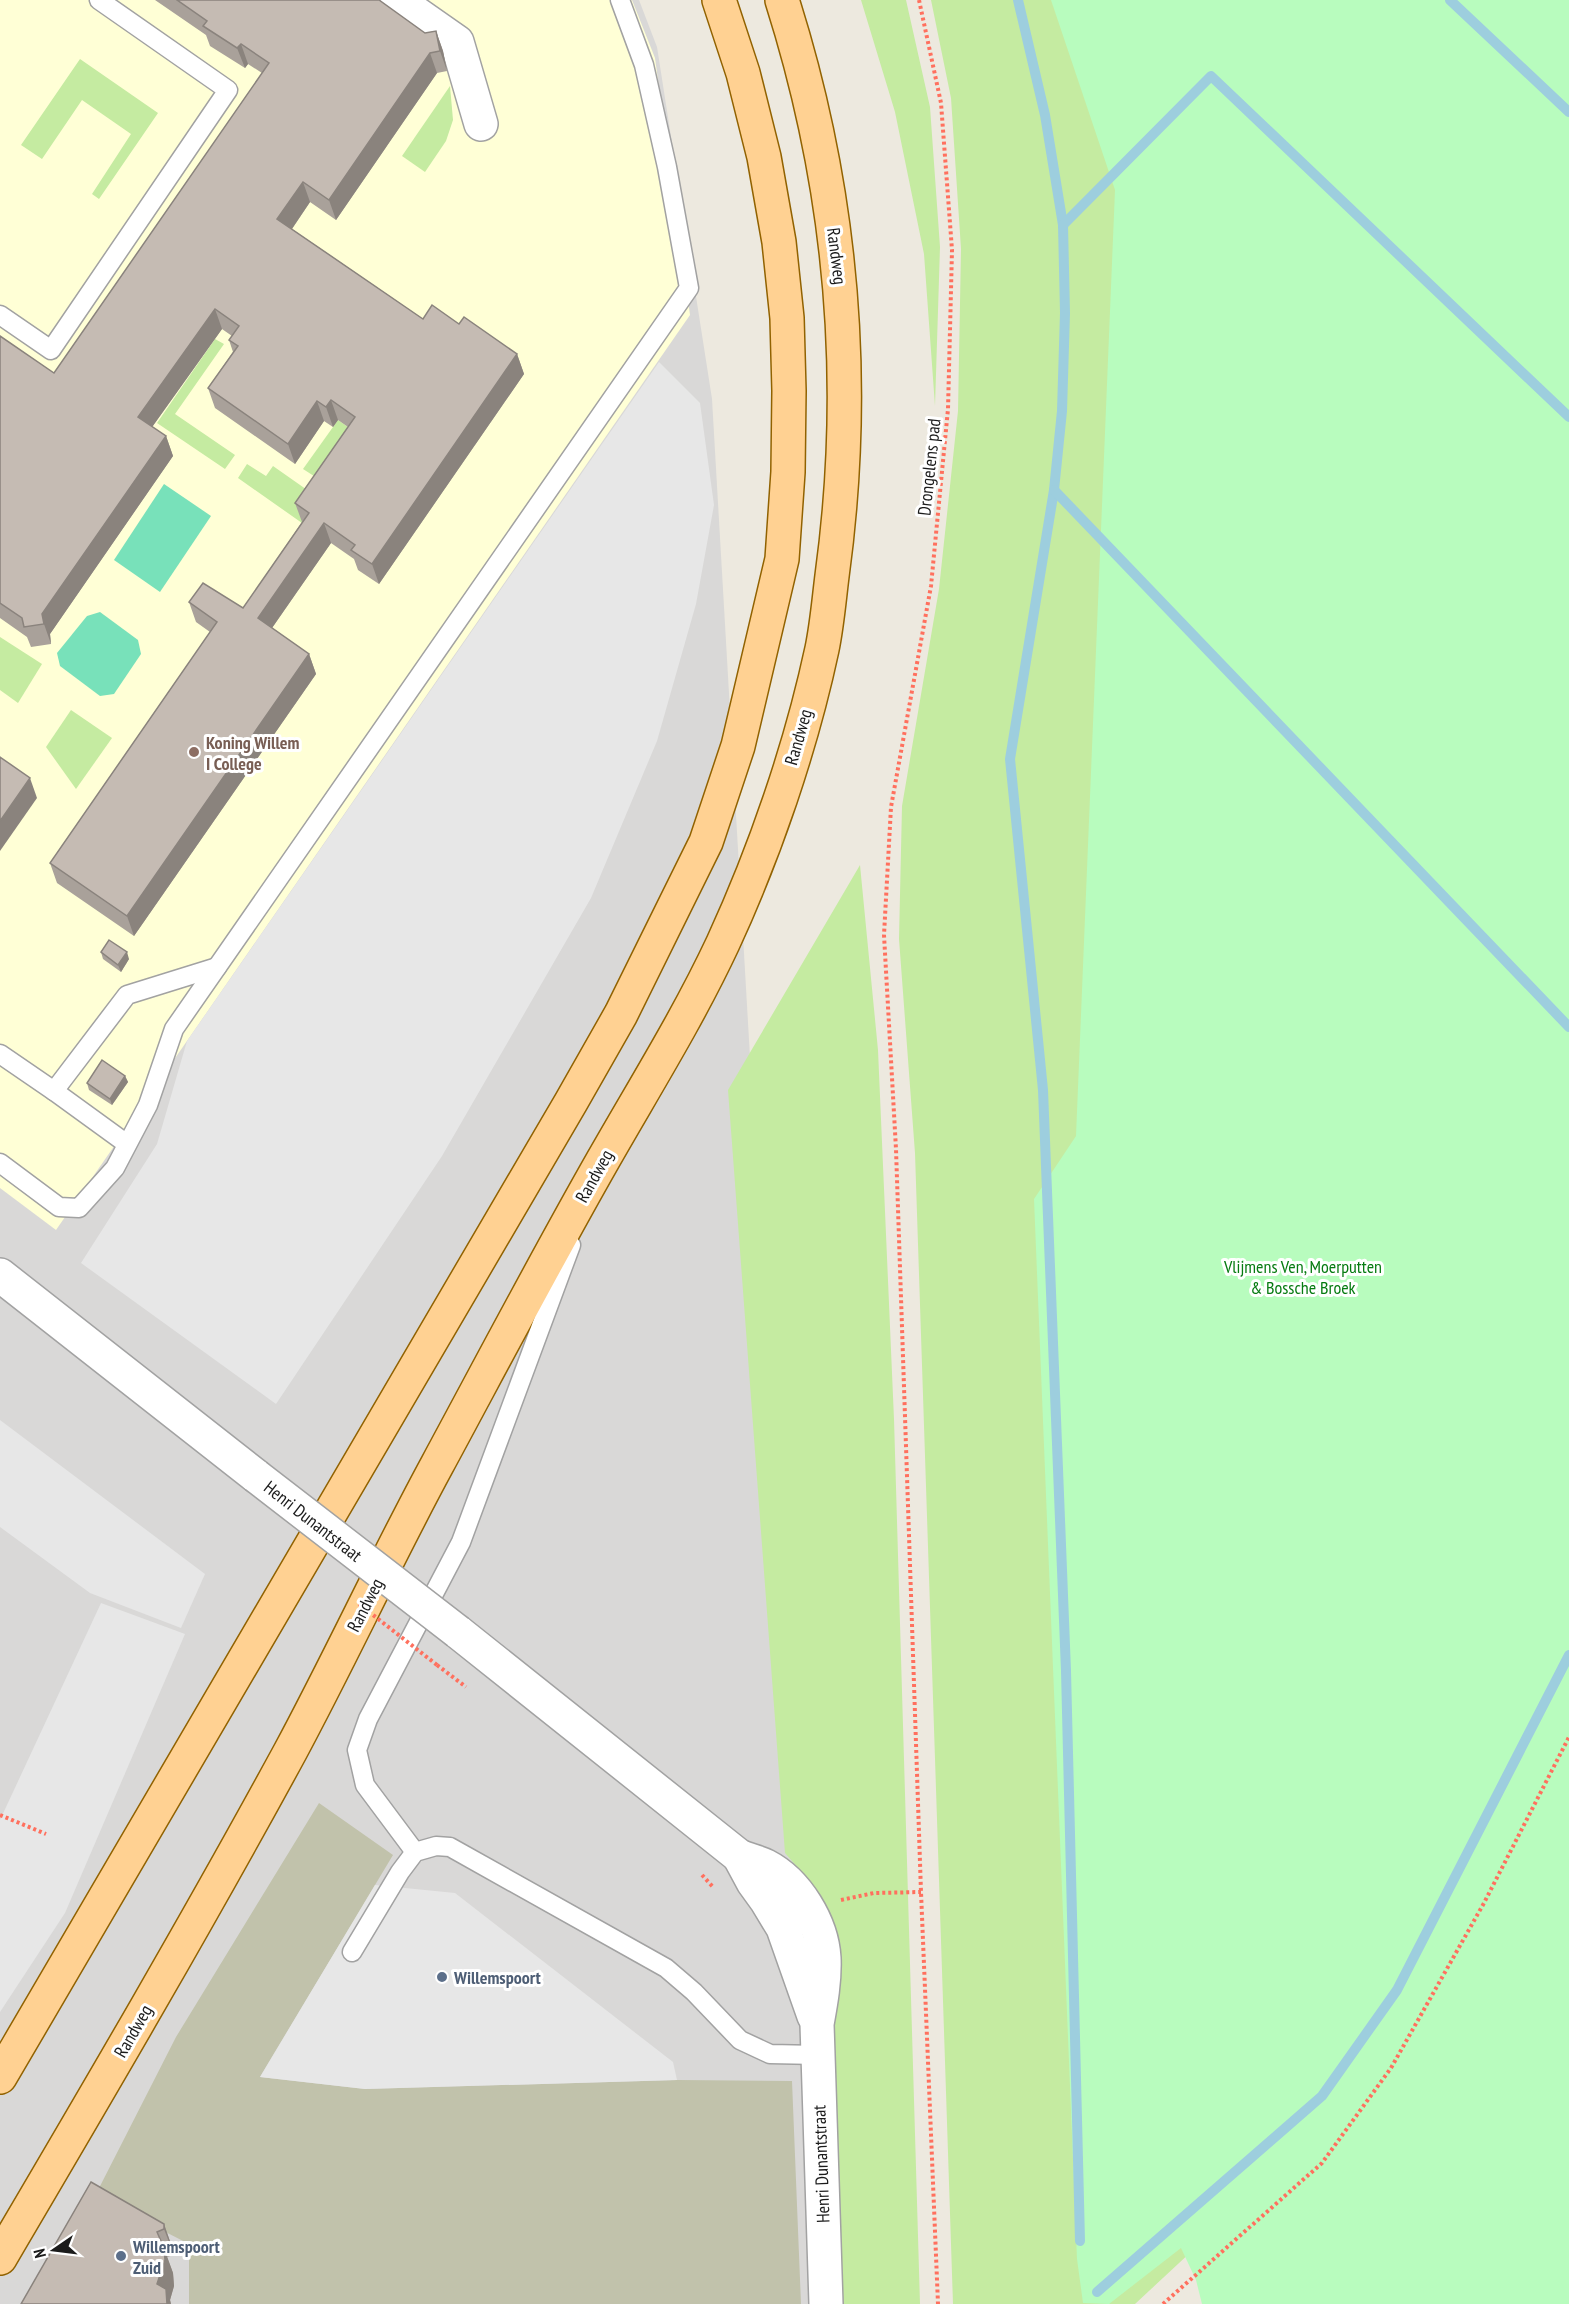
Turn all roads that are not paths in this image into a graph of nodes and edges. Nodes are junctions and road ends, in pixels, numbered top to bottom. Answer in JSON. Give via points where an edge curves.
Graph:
{"nodes":[{"id":1,"x":99,"y":0,"type":"edge"},
{"id":2,"x":397,"y":0,"type":"edge"},
{"id":3,"x":620,"y":0,"type":"edge"},
{"id":4,"x":719,"y":0,"type":"edge"},
{"id":5,"x":782,"y":0,"type":"edge"},
{"id":6,"x":481,"y":124,"type":"dead end"},
{"id":7,"x":0,"y":315,"type":"edge"},
{"id":8,"x":217,"y":967,"type":"junction"},
{"id":9,"x":0,"y":1054,"type":"edge"},
{"id":10,"x":54,"y":1091,"type":"junction"},
{"id":11,"x":127,"y":1144,"type":"junction"},
{"id":12,"x":0,"y":1163,"type":"edge"},
{"id":13,"x":600,"y":1164,"type":"junction"},
{"id":14,"x":0,"y":1275,"type":"edge"},
{"id":15,"x":415,"y":1852,"type":"junction"},
{"id":16,"x":352,"y":1952,"type":"dead end"},
{"id":17,"x":818,"y":2039,"type":"junction"},
{"id":18,"x":0,"y":2078,"type":"edge"},
{"id":19,"x":0,"y":2258,"type":"edge"},
{"id":20,"x":825,"y":2304,"type":"edge"}],
"edges":[{"from":1,"to":7,"type":"lane","via":[[228,90],[51,350]]},
{"from":2,"to":6,"type":"street","via":[[457,42]]},
{"from":3,"to":8,"type":"lane","via":[[644,65],[688,288]]},
{"from":4,"to":18,"type":"main road","via":[[743,73],[779,242],[787,318],[788,472],[782,559],[738,746],[706,842],[621,1014],[571,1102]]},
{"from":5,"to":13,"type":"main road","name":"Randweg","via":[[817,125],[842,289],[845,446],[823,647],[765,842],[724,940],[686,1016]]},
{"from":8,"to":10,"type":"lane","via":[[127,994]]},
{"from":8,"to":11,"type":"lane","via":[[174,1029],[148,1105]]},
{"from":9,"to":10,"type":"lane"},
{"from":10,"to":11,"type":"lane"},
{"from":11,"to":12,"type":"lane","via":[[115,1168],[79,1208],[59,1207]]},
{"from":13,"to":15,"type":"lane","via":[[461,1542],[368,1719],[357,1750],[365,1785]]},
{"from":13,"to":19,"type":"main road","name":"Randweg","via":[[414,1507],[288,1756]]},
{"from":14,"to":17,"type":"street","name":"Henri Dunantstraat","bridge":true,"via":[[739,1856],[783,1928]]},
{"from":15,"to":16,"type":"lane"},
{"from":15,"to":17,"type":"lane","via":[[450,1847],[666,1968],[740,2040],[770,2054]]},
{"from":17,"to":20,"type":"street","name":"Henri Dunantstraat"}]}
